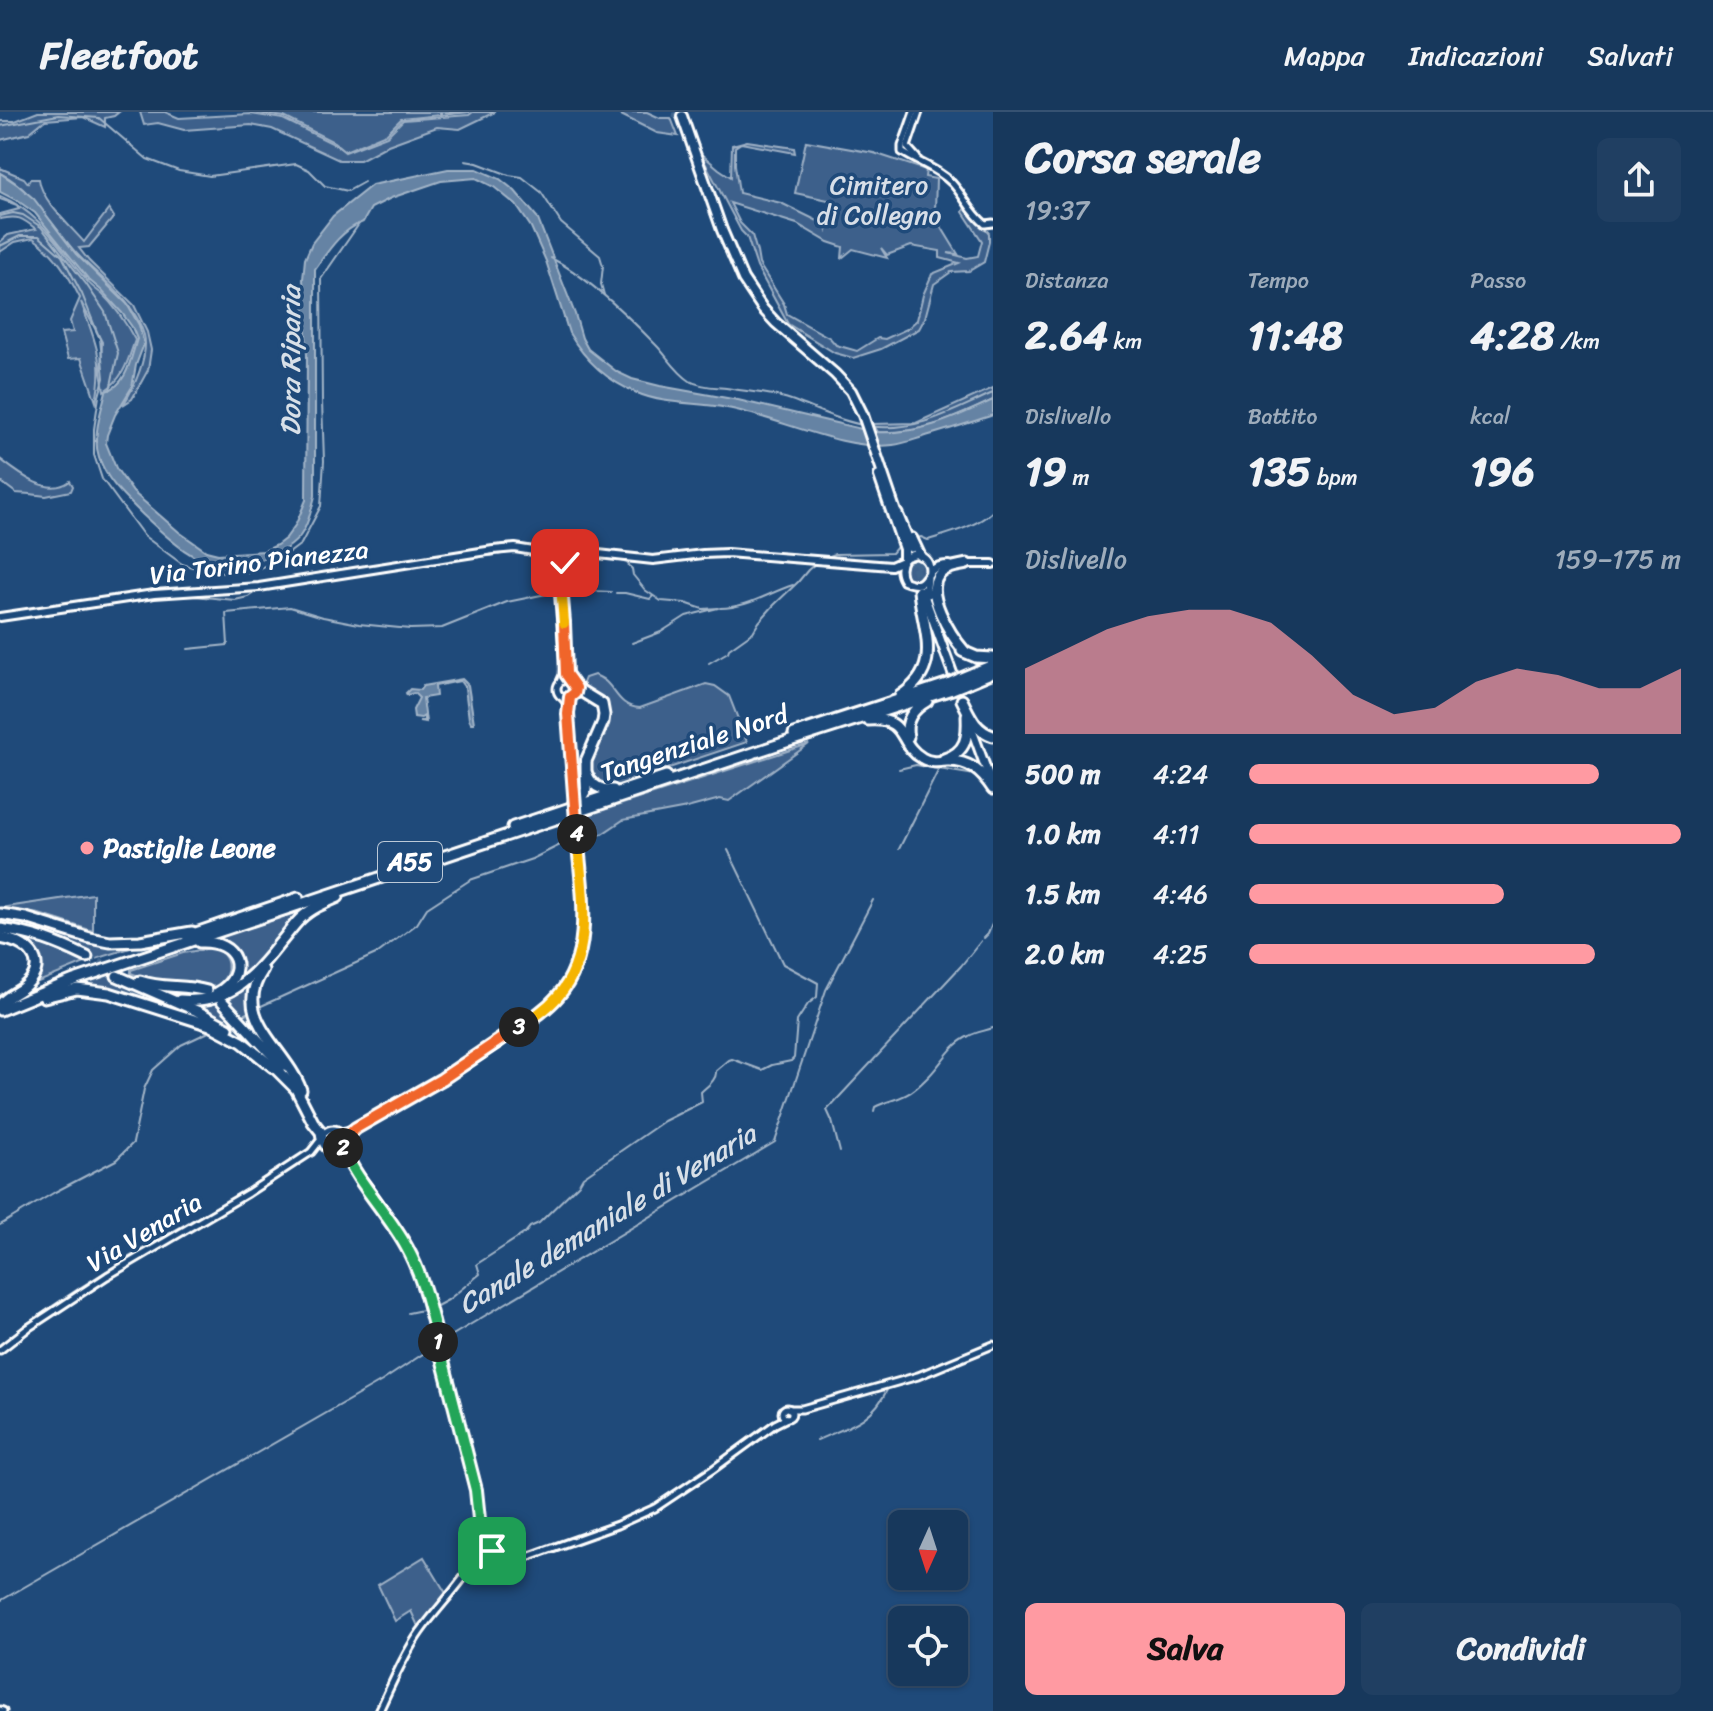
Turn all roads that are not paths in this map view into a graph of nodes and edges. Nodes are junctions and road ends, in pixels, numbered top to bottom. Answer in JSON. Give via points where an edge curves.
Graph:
{"nodes":[{"id":1,"x":916,"y":112,"type":"edge"},
{"id":2,"x":991,"y":224,"type":"edge"},
{"id":3,"x":861,"y":416,"type":"junction"},
{"id":4,"x":879,"y":466,"type":"junction"},
{"id":5,"x":897,"y":514,"type":"junction"},
{"id":6,"x":901,"y":530,"type":"junction"},
{"id":7,"x":909,"y":548,"type":"joint"},
{"id":8,"x":522,"y":549,"type":"junction"},
{"id":9,"x":562,"y":553,"type":"junction"},
{"id":10,"x":586,"y":553,"type":"junction"},
{"id":11,"x":552,"y":554,"type":"junction"},
{"id":12,"x":924,"y":558,"type":"junction"},
{"id":13,"x":903,"y":560,"type":"junction"},
{"id":14,"x":838,"y":562,"type":"junction"},
{"id":15,"x":993,"y":562,"type":"edge"},
{"id":16,"x":552,"y":563,"type":"junction"},
{"id":17,"x":564,"y":564,"type":"junction"},
{"id":18,"x":967,"y":564,"type":"junction"},
{"id":19,"x":900,"y":572,"type":"junction"},
{"id":20,"x":923,"y":584,"type":"junction"},
{"id":21,"x":0,"y":617,"type":"edge"},
{"id":22,"x":965,"y":652,"type":"junction"},
{"id":23,"x":993,"y":658,"type":"edge"},
{"id":24,"x":949,"y":665,"type":"junction"},
{"id":25,"x":993,"y":665,"type":"edge"},
{"id":26,"x":993,"y":675,"type":"edge"},
{"id":27,"x":560,"y":682,"type":"junction"},
{"id":28,"x":959,"y":686,"type":"junction"},
{"id":29,"x":572,"y":690,"type":"junction"},
{"id":30,"x":939,"y":694,"type":"junction"},
{"id":31,"x":562,"y":697,"type":"junction"},
{"id":32,"x":890,"y":702,"type":"junction"},
{"id":33,"x":568,"y":714,"type":"junction"},
{"id":34,"x":967,"y":715,"type":"junction"},
{"id":35,"x":845,"y":724,"type":"junction"},
{"id":36,"x":993,"y":736,"type":"edge"},
{"id":37,"x":586,"y":770,"type":"junction"},
{"id":38,"x":635,"y":785,"type":"junction"},
{"id":39,"x":993,"y":788,"type":"edge"},
{"id":40,"x":557,"y":812,"type":"junction"},
{"id":41,"x":367,"y":882,"type":"junction"},
{"id":42,"x":0,"y":914,"type":"edge"},
{"id":43,"x":200,"y":930,"type":"junction"},
{"id":44,"x":0,"y":933,"type":"edge"},
{"id":45,"x":187,"y":941,"type":"junction"},
{"id":46,"x":278,"y":946,"type":"junction"},
{"id":47,"x":87,"y":959,"type":"tunnel mouth"},
{"id":48,"x":119,"y":974,"type":"junction"},
{"id":49,"x":150,"y":991,"type":"junction"},
{"id":50,"x":207,"y":991,"type":"dead end"},
{"id":51,"x":222,"y":1001,"type":"dead end"},
{"id":52,"x":1,"y":1008,"type":"edge"},
{"id":53,"x":273,"y":1067,"type":"junction"},
{"id":54,"x":304,"y":1099,"type":"junction"},
{"id":55,"x":325,"y":1134,"type":"junction"},
{"id":56,"x":342,"y":1136,"type":"junction"},
{"id":57,"x":343,"y":1146,"type":"junction"},
{"id":58,"x":332,"y":1151,"type":"junction"},
{"id":59,"x":311,"y":1152,"type":"junction"},
{"id":60,"x":352,"y":1167,"type":"junction"},
{"id":61,"x":993,"y":1345,"type":"edge"},
{"id":62,"x":0,"y":1350,"type":"edge"},
{"id":63,"x":480,"y":1529,"type":"junction"},
{"id":64,"x":486,"y":1546,"type":"junction"},
{"id":65,"x":478,"y":1547,"type":"junction"},
{"id":66,"x":492,"y":1557,"type":"junction"},
{"id":67,"x":478,"y":1563,"type":"junction"},
{"id":68,"x":379,"y":1711,"type":"edge"}],
"edges":[{"from":1,"to":2,"type":"street","via":[[902,152],[949,180],[978,219]]},
{"from":3,"to":3,"type":"highway","via":[[843,382],[776,323],[751,293],[730,252],[680,116],[725,252],[746,294],[772,326],[839,385]]},
{"from":3,"to":4,"type":"highway"},
{"from":4,"to":5,"type":"highway"},
{"from":4,"to":6,"type":"highway"},
{"from":4,"to":12,"type":"highway"},
{"from":4,"to":13,"type":"highway"},
{"from":5,"to":6,"type":"highway"},
{"from":5,"to":7,"type":"highway"},
{"from":6,"to":7,"type":"main road"},
{"from":8,"to":11,"type":"main road","name":"Via Torino Pianezza"},
{"from":8,"to":16,"type":"main road","name":"Via Torino Pianezza"},
{"from":8,"to":21,"type":"main road","name":"Via Torino Pianezza"},
{"from":9,"to":10,"type":"main road"},
{"from":9,"to":11,"type":"main road"},
{"from":9,"to":17,"type":"main road"},
{"from":10,"to":14,"type":"main road","via":[[662,560],[727,553]]},
{"from":10,"to":17,"type":"main road"},
{"from":11,"to":16,"type":"main road"},
{"from":12,"to":13,"type":"main road","via":[[912,554]]},
{"from":12,"to":15,"type":"main road"},
{"from":12,"to":20,"type":"main road","via":[[930,566]]},
{"from":13,"to":14,"type":"main road","via":[[891,566]]},
{"from":13,"to":19,"type":"main road"},
{"from":14,"to":19,"type":"main road"},
{"from":15,"to":18,"type":"main road"},
{"from":16,"to":17,"type":"main road"},
{"from":16,"to":27,"type":"street","via":[[564,663]]},
{"from":17,"to":29,"type":"street","via":[[560,576],[566,674]]},
{"from":18,"to":20,"type":"main road","via":[[939,566]]},
{"from":18,"to":22,"type":"highway","via":[[944,571],[934,588],[949,630]]},
{"from":19,"to":20,"type":"main road","via":[[904,581]]},
{"from":20,"to":22,"type":"highway","via":[[947,635]]},
{"from":20,"to":24,"type":"main road"},
{"from":20,"to":24,"type":"main road"},
{"from":20,"to":32,"type":"highway","via":[[926,666],[912,688]]},
{"from":22,"to":23,"type":"highway"},
{"from":24,"to":28,"type":"main road"},
{"from":25,"to":28,"type":"highway","name":"Tangenziale Nord","number":"A55"},
{"from":26,"to":28,"type":"highway"},
{"from":27,"to":29,"type":"street"},
{"from":27,"to":31,"type":"street","via":[[557,690]]},
{"from":28,"to":30,"type":"highway","name":"Tangenziale Nord","number":"A55"},
{"from":28,"to":32,"type":"highway","name":"Tangenziale Nord","number":"A55"},
{"from":28,"to":34,"type":"main road"},
{"from":28,"to":36,"type":"highway","via":[[974,723]]},
{"from":29,"to":31,"type":"street"},
{"from":29,"to":33,"type":"street"},
{"from":29,"to":37,"type":"highway","via":[[602,704],[604,715]]},
{"from":30,"to":34,"type":"highway","via":[[910,715],[906,730],[923,757],[955,755],[966,740]]},
{"from":30,"to":35,"type":"highway","name":"Tangenziale Nord","number":"A55"},
{"from":31,"to":33,"type":"street"},
{"from":32,"to":38,"type":"highway","name":"Tangenziale Nord","number":"A55"},
{"from":33,"to":56,"type":"street","bridge":true,"via":[[583,935],[572,975],[546,1008],[464,1065]]},
{"from":34,"to":39,"type":"main road"},
{"from":35,"to":39,"type":"highway","via":[[889,722],[923,759],[971,766]]},
{"from":35,"to":41,"type":"highway","name":"Tangenziale Nord","number":"A55"},
{"from":37,"to":38,"type":"highway","via":[[601,789]]},
{"from":37,"to":40,"type":"highway","via":[[584,795]]},
{"from":38,"to":40,"type":"highway","name":"Tangenziale Nord","number":"A55"},
{"from":40,"to":43,"type":"highway","name":"Tangenziale Nord","number":"A55"},
{"from":41,"to":45,"type":"highway","name":"Tangenziale Nord","number":"A55"},
{"from":41,"to":46,"type":"highway","via":[[304,915]]},
{"from":42,"to":43,"type":"highway","number":"A55","via":[[110,942]]},
{"from":43,"to":52,"type":"highway","name":"Tangenziale Nord","number":"A55","via":[[84,970]]},
{"from":44,"to":47,"type":"highway","via":[[34,934]]},
{"from":44,"to":52,"type":"highway","via":[[26,946],[35,966],[27,984],[6,997]]},
{"from":45,"to":48,"type":"highway","via":[[217,942],[232,953],[235,972],[221,991],[177,996]]},
{"from":45,"to":52,"type":"highway","name":"Tangenziale Nord","number":"A55"},
{"from":46,"to":49,"type":"highway","via":[[250,977],[220,997],[183,1001]]},
{"from":46,"to":54,"type":"highway","via":[[255,983],[252,1007]]},
{"from":48,"to":49,"type":"highway"},
{"from":48,"to":50,"type":"highway","via":[[151,985]]},
{"from":49,"to":53,"type":"highway","via":[[214,1019]]},
{"from":51,"to":54,"type":"highway","via":[[288,1072]]},
{"from":52,"to":53,"type":"highway","via":[[70,990],[101,991],[210,1025]]},
{"from":53,"to":55,"type":"highway","via":[[299,1093]]},
{"from":54,"to":55,"type":"highway"},
{"from":55,"to":56,"type":"street","via":[[337,1130]]},
{"from":55,"to":58,"type":"street","via":[[323,1145]]},
{"from":55,"to":59,"type":"street","name":"Via Venaria"},
{"from":56,"to":57,"type":"street"},
{"from":57,"to":58,"type":"street"},
{"from":57,"to":60,"type":"street"},
{"from":58,"to":59,"type":"street","name":"Via Venaria"},
{"from":58,"to":60,"type":"street"},
{"from":59,"to":62,"type":"street","name":"Via Venaria","via":[[116,1271]]},
{"from":60,"to":63,"type":"street","via":[[407,1247],[424,1289],[476,1490]]},
{"from":61,"to":66,"type":"street","via":[[918,1376],[787,1414],[655,1508],[617,1525],[527,1557]]},
{"from":63,"to":64,"type":"street"},
{"from":63,"to":65,"type":"street"},
{"from":64,"to":65,"type":"street"},
{"from":64,"to":66,"type":"street"},
{"from":65,"to":67,"type":"street"},
{"from":66,"to":67,"type":"street","via":[[487,1564]]},
{"from":67,"to":68,"type":"street","via":[[420,1632]]}]}
